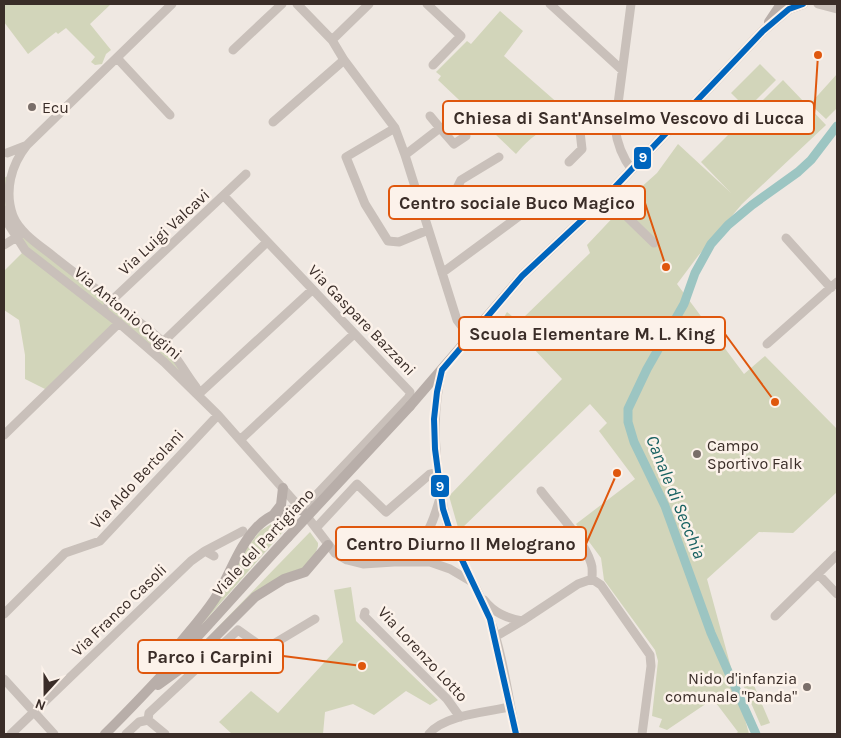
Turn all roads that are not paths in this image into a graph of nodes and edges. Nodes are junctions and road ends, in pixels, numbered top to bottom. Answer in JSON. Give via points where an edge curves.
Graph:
{"nodes":[{"id":1,"x":172,"y":4,"type":"edge"},
{"id":2,"x":282,"y":4,"type":"edge"},
{"id":3,"x":297,"y":4,"type":"edge"},
{"id":4,"x":369,"y":4,"type":"edge"},
{"id":5,"x":427,"y":4,"type":"edge"},
{"id":6,"x":550,"y":4,"type":"edge"},
{"id":7,"x":631,"y":4,"type":"edge"},
{"id":8,"x":782,"y":4,"type":"edge"},
{"id":9,"x":803,"y":4,"type":"edge"},
{"id":10,"x":810,"y":4,"type":"edge"},
{"id":11,"x":818,"y":4,"type":"edge"},
{"id":12,"x":837,"y":9,"type":"edge"},
{"id":13,"x":763,"y":31,"type":"junction"},
{"id":14,"x":332,"y":40,"type":"junction"},
{"id":15,"x":233,"y":50,"type":"dead end"},
{"id":16,"x":117,"y":58,"type":"junction"},
{"id":17,"x":344,"y":60,"type":"junction"},
{"id":18,"x":433,"y":65,"type":"dead end"},
{"id":19,"x":622,"y":70,"type":"junction"},
{"id":20,"x":170,"y":115,"type":"dead end"},
{"id":21,"x":430,"y":116,"type":"dead end"},
{"id":22,"x":615,"y":118,"type":"junction"},
{"id":23,"x":273,"y":122,"type":"dead end"},
{"id":24,"x":395,"y":128,"type":"junction"},
{"id":25,"x":440,"y":128,"type":"junction"},
{"id":26,"x":466,"y":136,"type":"dead end"},
{"id":27,"x":27,"y":145,"type":"junction"},
{"id":28,"x":5,"y":153,"type":"edge"},
{"id":29,"x":405,"y":155,"type":"junction"},
{"id":30,"x":499,"y":157,"type":"dead end"},
{"id":31,"x":569,"y":162,"type":"dead end"},
{"id":32,"x":14,"y":166,"type":"junction"},
{"id":33,"x":632,"y":170,"type":"junction"},
{"id":34,"x":246,"y":174,"type":"dead end"},
{"id":35,"x":7,"y":177,"type":"edge"},
{"id":36,"x":224,"y":196,"type":"junction"},
{"id":37,"x":618,"y":208,"type":"dead end"},
{"id":38,"x":4,"y":210,"type":"edge"},
{"id":39,"x":522,"y":211,"type":"dead end"},
{"id":40,"x":423,"y":212,"type":"junction"},
{"id":41,"x":428,"y":230,"type":"junction"},
{"id":42,"x":25,"y":232,"type":"junction"},
{"id":43,"x":16,"y":238,"type":"junction"},
{"id":44,"x":786,"y":238,"type":"dead end"},
{"id":45,"x":267,"y":242,"type":"junction"},
{"id":46,"x":654,"y":243,"type":"dead end"},
{"id":47,"x":4,"y":245,"type":"edge"},
{"id":48,"x":442,"y":273,"type":"junction"},
{"id":49,"x":834,"y":285,"type":"edge"},
{"id":50,"x":312,"y":290,"type":"junction"},
{"id":51,"x":112,"y":301,"type":"junction"},
{"id":52,"x":102,"y":310,"type":"junction"},
{"id":53,"x":119,"y":323,"type":"junction"},
{"id":54,"x":354,"y":334,"type":"junction"},
{"id":55,"x":470,"y":337,"type":"junction"},
{"id":56,"x":163,"y":342,"type":"junction"},
{"id":57,"x":767,"y":344,"type":"dead end"},
{"id":58,"x":442,"y":370,"type":"junction"},
{"id":59,"x":201,"y":392,"type":"junction"},
{"id":60,"x":218,"y":414,"type":"junction"},
{"id":61,"x":4,"y":435,"type":"edge"},
{"id":62,"x":241,"y":439,"type":"junction"},
{"id":63,"x":438,"y":472,"type":"junction"},
{"id":64,"x":283,"y":488,"type":"junction"},
{"id":65,"x":541,"y":491,"type":"dead end"},
{"id":66,"x":441,"y":495,"type":"junction"},
{"id":67,"x":302,"y":510,"type":"junction"},
{"id":68,"x":273,"y":516,"type":"junction"},
{"id":69,"x":316,"y":528,"type":"junction"},
{"id":70,"x":243,"y":531,"type":"dead end"},
{"id":71,"x":454,"y":543,"type":"junction"},
{"id":72,"x":418,"y":544,"type":"junction"},
{"id":73,"x":328,"y":545,"type":"junction"},
{"id":74,"x":206,"y":551,"type":"junction"},
{"id":75,"x":837,"y":555,"type":"edge"},
{"id":76,"x":214,"y":556,"type":"dead end"},
{"id":77,"x":394,"y":562,"type":"junction"},
{"id":78,"x":429,"y":562,"type":"junction"},
{"id":79,"x":818,"y":574,"type":"junction"},
{"id":80,"x":592,"y":579,"type":"junction"},
{"id":81,"x":473,"y":582,"type":"junction"},
{"id":82,"x":837,"y":594,"type":"edge"},
{"id":83,"x":480,"y":595,"type":"junction"},
{"id":84,"x":365,"y":612,"type":"dead end"},
{"id":85,"x":4,"y":614,"type":"edge"},
{"id":86,"x":775,"y":616,"type":"dead end"},
{"id":87,"x":314,"y":619,"type":"dead end"},
{"id":88,"x":522,"y":621,"type":"junction"},
{"id":89,"x":495,"y":637,"type":"junction"},
{"id":90,"x":4,"y":679,"type":"edge"},
{"id":91,"x":147,"y":692,"type":"junction"},
{"id":92,"x":138,"y":702,"type":"junction"},
{"id":93,"x":510,"y":708,"type":"junction"},
{"id":94,"x":35,"y":713,"type":"junction"},
{"id":95,"x":460,"y":717,"type":"junction"},
{"id":96,"x":148,"y":720,"type":"junction"},
{"id":97,"x":12,"y":734,"type":"edge"},
{"id":98,"x":54,"y":734,"type":"edge"},
{"id":99,"x":105,"y":734,"type":"edge"},
{"id":100,"x":126,"y":734,"type":"edge"},
{"id":101,"x":165,"y":734,"type":"edge"},
{"id":102,"x":429,"y":734,"type":"edge"},
{"id":103,"x":516,"y":734,"type":"edge"},
{"id":104,"x":642,"y":734,"type":"edge"}],
"edges":[{"from":1,"to":16,"type":"street"},
{"from":2,"to":15,"type":"street"},
{"from":3,"to":14,"type":"street"},
{"from":4,"to":14,"type":"street"},
{"from":5,"to":18,"type":"street","via":[[461,36]]},
{"from":6,"to":19,"type":"street"},
{"from":7,"to":19,"type":"street"},
{"from":8,"to":13,"type":"main road"},
{"from":9,"to":10,"type":"main road"},
{"from":9,"to":13,"type":"main road","via":[[789,9]]},
{"from":11,"to":12,"type":"street"},
{"from":13,"to":33,"type":"main road","name":"Viale del Partigiano"},
{"from":14,"to":17,"type":"street"},
{"from":16,"to":20,"type":"street"},
{"from":16,"to":27,"type":"street"},
{"from":17,"to":23,"type":"street"},
{"from":17,"to":24,"type":"street"},
{"from":19,"to":22,"type":"street"},
{"from":21,"to":25,"type":"street"},
{"from":22,"to":31,"type":"street","via":[[578,114],[582,149]]},
{"from":22,"to":33,"type":"street","via":[[616,138]]},
{"from":24,"to":29,"type":"street"},
{"from":24,"to":41,"type":"street","via":[[346,157],[365,204],[388,241],[400,242]]},
{"from":25,"to":26,"type":"street","via":[[454,144]]},
{"from":25,"to":29,"type":"street"},
{"from":27,"to":28,"type":"street"},
{"from":27,"to":32,"type":"street","name":"Via Antonio Cugini"},
{"from":28,"to":32,"type":"street"},
{"from":29,"to":40,"type":"street"},
{"from":30,"to":40,"type":"street","via":[[461,180],[455,192]]},
{"from":32,"to":35,"type":"street","name":"Via Antonio Cugini"},
{"from":33,"to":55,"type":"main road","name":"Viale del Partigiano","via":[[522,276]]},
{"from":34,"to":36,"type":"street","name":"Via Luigi Valcavi"},
{"from":35,"to":42,"type":"street","name":"Via Antonio Cugini","via":[[13,216]]},
{"from":36,"to":45,"type":"street","name":"Via Gaspare Bazzani"},
{"from":36,"to":51,"type":"street","name":"Via Luigi Valcavi"},
{"from":37,"to":46,"type":"street"},
{"from":38,"to":43,"type":"street","name":"Via Antonio Cugini"},
{"from":39,"to":48,"type":"street"},
{"from":40,"to":41,"type":"street"},
{"from":41,"to":48,"type":"street"},
{"from":42,"to":43,"type":"street"},
{"from":42,"to":51,"type":"street","name":"Via Antonio Cugini"},
{"from":43,"to":47,"type":"street"},
{"from":43,"to":52,"type":"street","name":"Via Antonio Cugini","via":[[26,250]]},
{"from":44,"to":49,"type":"street"},
{"from":45,"to":50,"type":"street","name":"Via Gaspare Bazzani"},
{"from":45,"to":56,"type":"street"},
{"from":48,"to":55,"type":"street","via":[[457,320]]},
{"from":49,"to":57,"type":"street"},
{"from":50,"to":54,"type":"street","name":"Via Gaspare Bazzani"},
{"from":50,"to":59,"type":"street"},
{"from":51,"to":52,"type":"street","name":"Via Luigi Valcavi"},
{"from":51,"to":56,"type":"street","name":"Via Antonio Cugini"},
{"from":52,"to":53,"type":"street","name":"Via Antonio Cugini"},
{"from":53,"to":60,"type":"street","name":"Via Antonio Cugini"},
{"from":53,"to":61,"type":"street"},
{"from":54,"to":62,"type":"street"},
{"from":54,"to":67,"type":"street","name":"Via Gaspare Bazzani","via":[[410,392]]},
{"from":55,"to":58,"type":"main road","name":"Viale del Partigiano"},
{"from":56,"to":59,"type":"street","name":"Via Antonio Cugini"},
{"from":58,"to":63,"type":"street","via":[[434,419]]},
{"from":58,"to":91,"type":"main road","name":"Viale del Partigiano","bridge":true},
{"from":59,"to":60,"type":"street","name":"Via Antonio Cugini"},
{"from":60,"to":62,"type":"street","name":"Via Antonio Cugini"},
{"from":60,"to":85,"type":"street","name":"Via Aldo Bertolani","via":[[100,541],[65,553]]},
{"from":62,"to":64,"type":"street","name":"Via Antonio Cugini"},
{"from":63,"to":66,"type":"street"},
{"from":63,"to":69,"type":"street","via":[[430,474],[386,512],[357,484]]},
{"from":64,"to":67,"type":"street","name":"Via Antonio Cugini"},
{"from":64,"to":68,"type":"main road","via":[[281,505]]},
{"from":65,"to":80,"type":"street","via":[[590,559]]},
{"from":66,"to":71,"type":"street"},
{"from":66,"to":72,"type":"street","via":[[433,524]]},
{"from":67,"to":68,"type":"main road","via":[[288,510]]},
{"from":67,"to":69,"type":"street","name":"Via Antonio Cugini"},
{"from":68,"to":92,"type":"main road","via":[[251,532],[214,600],[174,648]]},
{"from":69,"to":73,"type":"street","name":"Via Antonio Cugini"},
{"from":70,"to":74,"type":"street","name":"Via Franco Casoli"},
{"from":71,"to":72,"type":"street","via":[[435,539]]},
{"from":71,"to":78,"type":"street","via":[[443,555]]},
{"from":71,"to":81,"type":"street"},
{"from":72,"to":77,"type":"street"},
{"from":73,"to":77,"type":"street","name":"Via Antonio Cugini","via":[[341,557],[356,562]]},
{"from":73,"to":91,"type":"main road","via":[[308,569],[255,597],[178,672]]},
{"from":74,"to":76,"type":"street"},
{"from":74,"to":94,"type":"street","name":"Via Franco Casoli","via":[[191,561]]},
{"from":75,"to":79,"type":"street"},
{"from":77,"to":78,"type":"street","name":"Via Antonio Cugini"},
{"from":78,"to":81,"type":"street","name":"Via Antonio Cugini"},
{"from":79,"to":82,"type":"street"},
{"from":79,"to":86,"type":"street"},
{"from":80,"to":88,"type":"street","via":[[578,584]]},
{"from":80,"to":104,"type":"street","via":[[601,585],[650,656]]},
{"from":81,"to":83,"type":"street"},
{"from":83,"to":88,"type":"street","via":[[499,614]]},
{"from":83,"to":89,"type":"street"},
{"from":84,"to":95,"type":"street","name":"Via Lorenzo Lotto","via":[[364,616],[447,699]]},
{"from":87,"to":96,"type":"street","via":[[265,649],[238,630],[149,713]]},
{"from":88,"to":89,"type":"street"},
{"from":89,"to":93,"type":"street"},
{"from":90,"to":94,"type":"street"},
{"from":91,"to":92,"type":"main road","name":"Viale del Partigiano"},
{"from":92,"to":99,"type":"main road","name":"Viale del Partigiano"},
{"from":93,"to":95,"type":"street"},
{"from":93,"to":103,"type":"street"},
{"from":94,"to":97,"type":"street","name":"Via Franco Casoli"},
{"from":94,"to":98,"type":"street"},
{"from":95,"to":102,"type":"street","via":[[440,724]]},
{"from":96,"to":100,"type":"street","via":[[139,722]]},
{"from":96,"to":101,"type":"street"}]}
